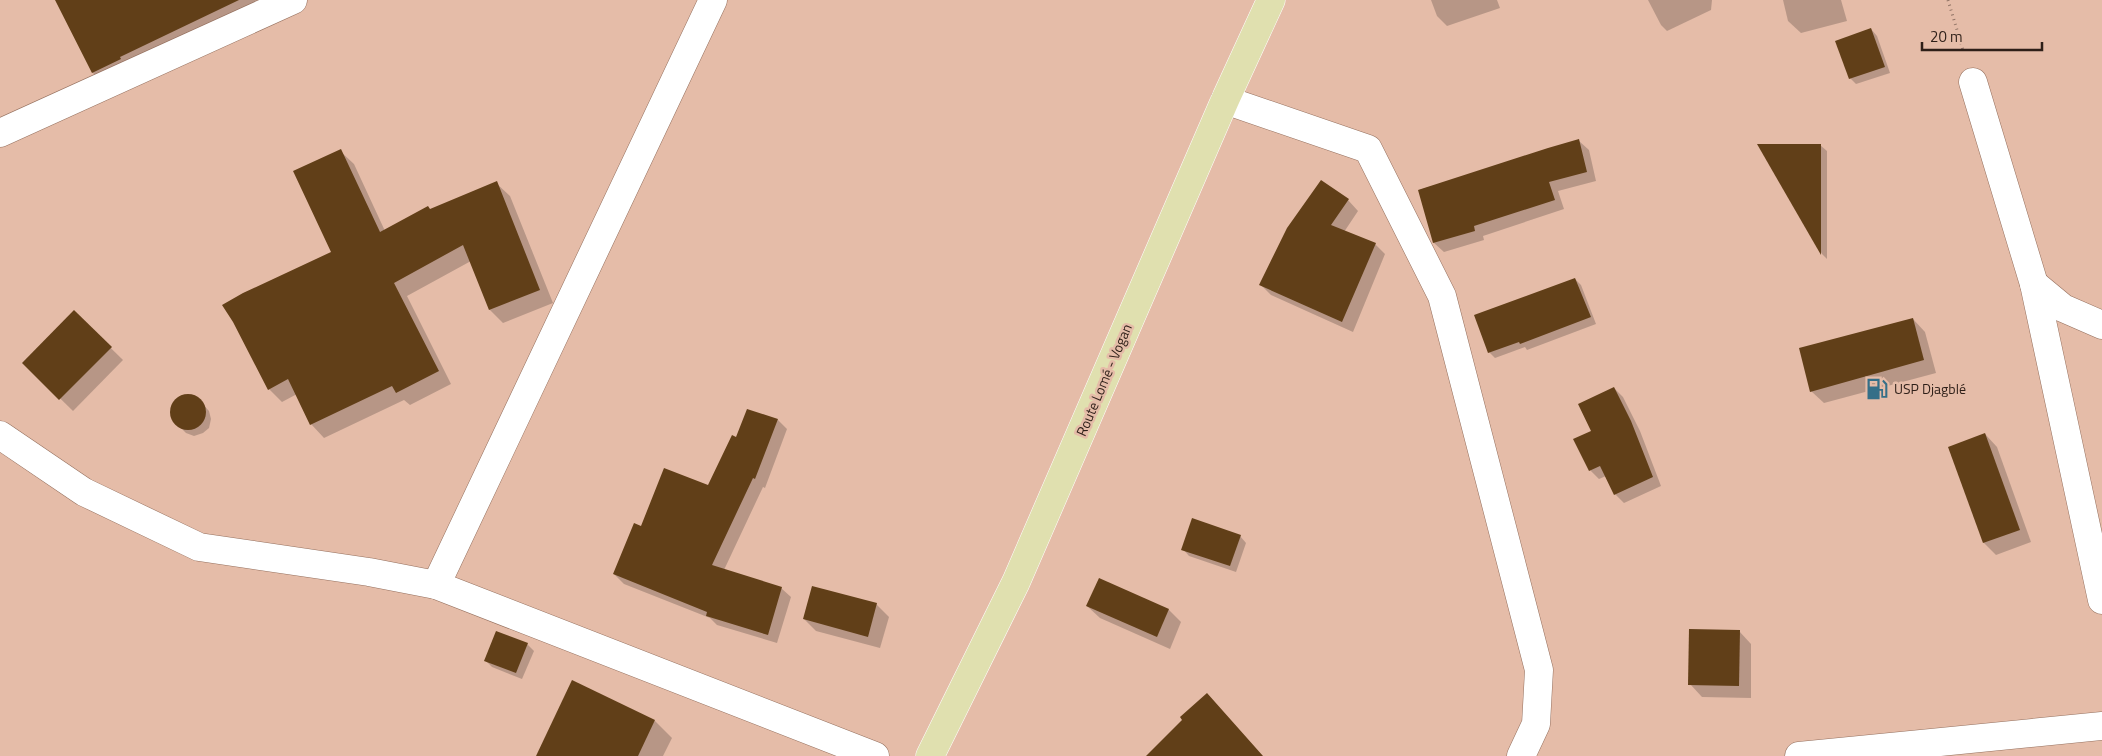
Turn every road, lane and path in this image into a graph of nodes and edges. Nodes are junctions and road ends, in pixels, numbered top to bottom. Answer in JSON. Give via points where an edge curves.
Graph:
{"nodes":[{"id":1,"x":293,"y":0,"type":"edge"},
{"id":2,"x":712,"y":0,"type":"edge"},
{"id":3,"x":1271,"y":0,"type":"edge"},
{"id":4,"x":1948,"y":0,"type":"edge"},
{"id":5,"x":1973,"y":82,"type":"joint"},
{"id":6,"x":1226,"y":100,"type":"junction"},
{"id":7,"x":0,"y":133,"type":"edge"},
{"id":8,"x":2034,"y":284,"type":"junction"},
{"id":9,"x":2102,"y":325,"type":"edge"},
{"id":10,"x":0,"y":435,"type":"edge"},
{"id":11,"x":436,"y":585,"type":"junction"},
{"id":12,"x":2102,"y":600,"type":"edge"},
{"id":13,"x":2102,"y":726,"type":"edge"},
{"id":14,"x":875,"y":756,"type":"edge"},
{"id":15,"x":930,"y":756,"type":"edge"},
{"id":16,"x":1521,"y":756,"type":"edge"},
{"id":17,"x":1799,"y":756,"type":"edge"}],
"edges":[{"from":1,"to":7,"type":"street"},
{"from":2,"to":11,"type":"street"},
{"from":3,"to":6,"type":"main road","name":"Route Lomé - Vogan"},
{"from":4,"to":5,"type":"path"},
{"from":5,"to":8,"type":"street"},
{"from":6,"to":15,"type":"main road","name":"Route Lomé - Vogan","via":[[1016,582]]},
{"from":6,"to":16,"type":"street","via":[[1368,148],[1442,296],[1539,670],[1536,724]]},
{"from":8,"to":9,"type":"street","via":[[2063,308]]},
{"from":8,"to":12,"type":"street"},
{"from":10,"to":11,"type":"street","via":[[84,492],[199,547]]},
{"from":11,"to":14,"type":"street"},
{"from":13,"to":17,"type":"street"}]}
